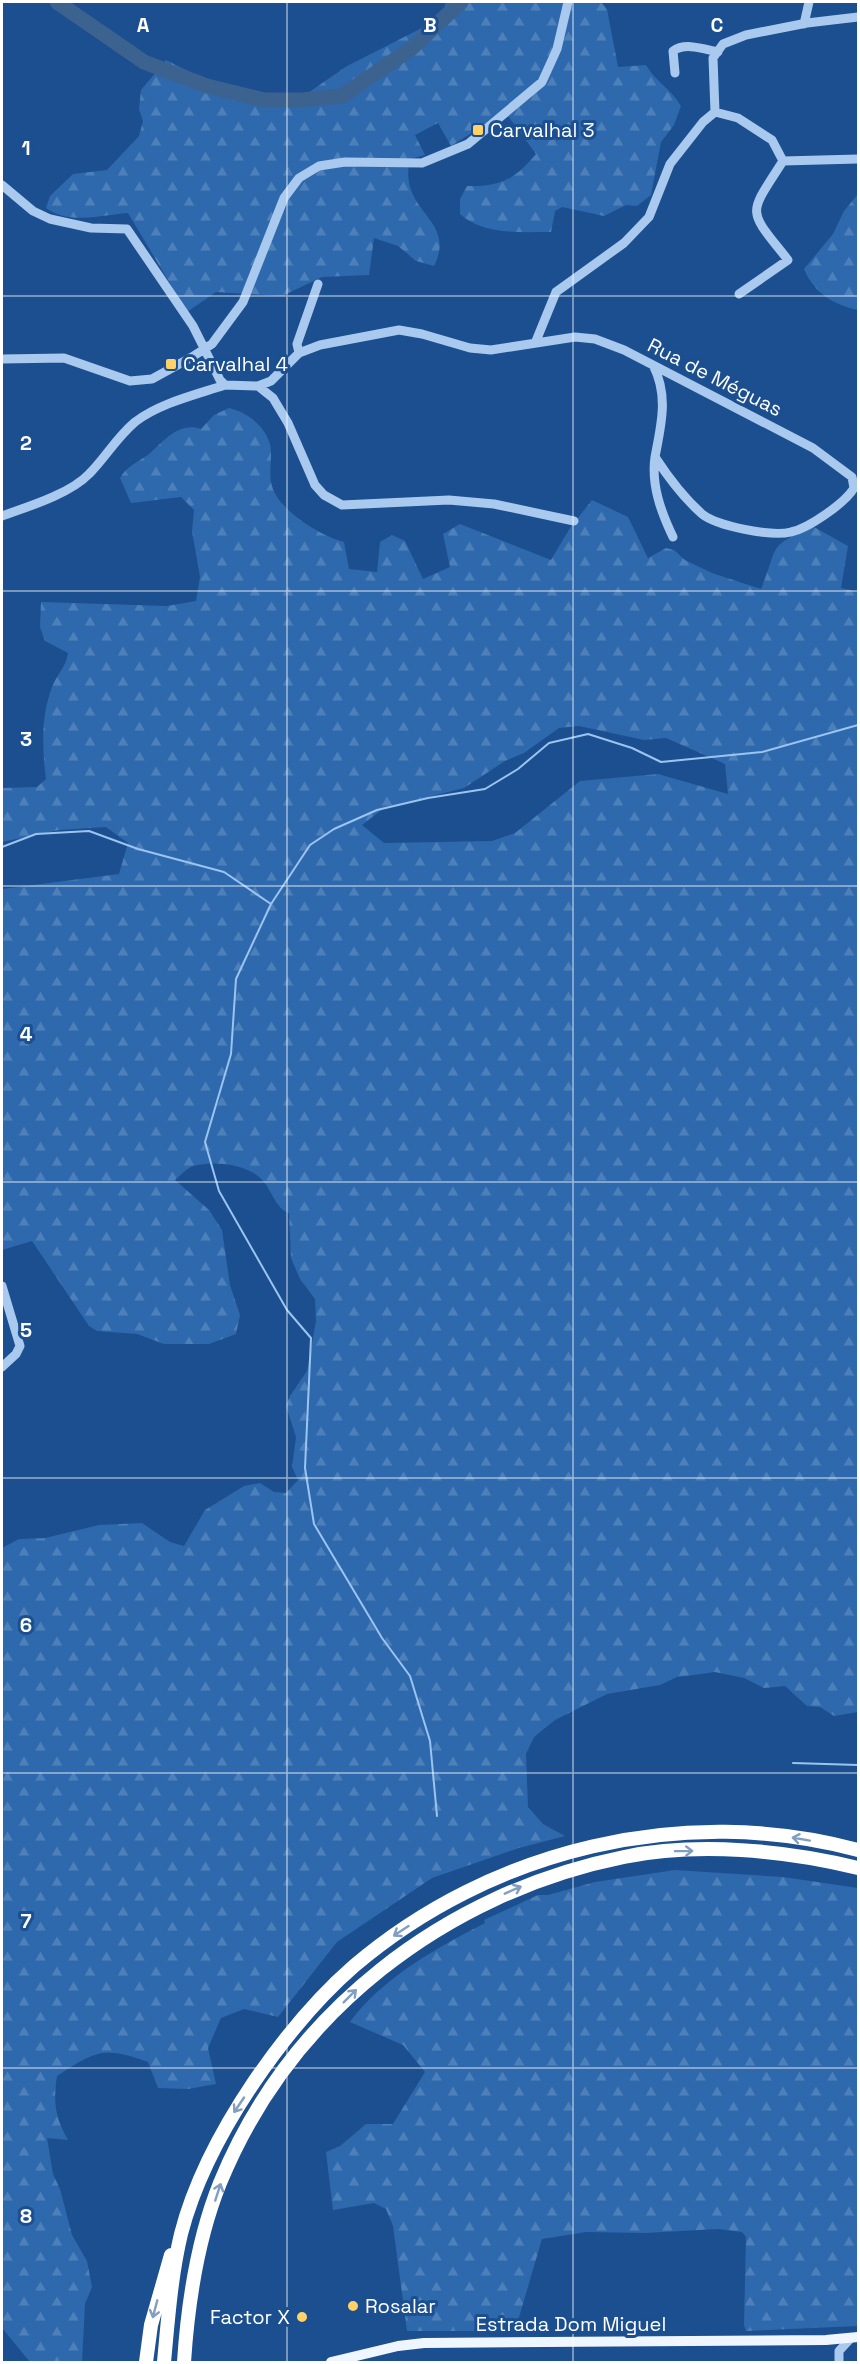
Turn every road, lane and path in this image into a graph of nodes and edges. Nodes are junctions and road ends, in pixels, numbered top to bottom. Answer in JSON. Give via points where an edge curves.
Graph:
{"nodes":[{"id":1,"x":568,"y":2,"type":"edge"},
{"id":2,"x":808,"y":2,"type":"edge"},
{"id":3,"x":858,"y":17,"type":"edge"},
{"id":4,"x":804,"y":24,"type":"junction"},
{"id":5,"x":718,"y":52,"type":"junction"},
{"id":6,"x":675,"y":73,"type":"dead end"},
{"id":7,"x":715,"y":112,"type":"junction"},
{"id":8,"x":858,"y":159,"type":"edge"},
{"id":9,"x":783,"y":161,"type":"junction"},
{"id":10,"x":2,"y":185,"type":"edge"},
{"id":11,"x":318,"y":284,"type":"dead end"},
{"id":12,"x":739,"y":294,"type":"dead end"},
{"id":13,"x":536,"y":341,"type":"junction"},
{"id":14,"x":206,"y":348,"type":"junction"},
{"id":15,"x":299,"y":353,"type":"junction"},
{"id":16,"x":2,"y":359,"type":"edge"},
{"id":17,"x":653,"y":365,"type":"junction"},
{"id":18,"x":225,"y":385,"type":"junction"},
{"id":19,"x":258,"y":386,"type":"junction"},
{"id":20,"x":655,"y":457,"type":"junction"},
{"id":21,"x":856,"y":489,"type":"edge"},
{"id":22,"x":2,"y":516,"type":"edge"},
{"id":23,"x":574,"y":521,"type":"dead end"},
{"id":24,"x":673,"y":537,"type":"dead end"},
{"id":25,"x":2,"y":1286,"type":"edge"},
{"id":26,"x":2,"y":1367,"type":"edge"},
{"id":27,"x":858,"y":1850,"type":"edge"},
{"id":28,"x":858,"y":1868,"type":"edge"},
{"id":29,"x":181,"y":2235,"type":"junction"},
{"id":30,"x":856,"y":2336,"type":"edge"},
{"id":31,"x":813,"y":2338,"type":"junction"},
{"id":32,"x":826,"y":2340,"type":"junction"},
{"id":33,"x":839,"y":2351,"type":"junction"},
{"id":34,"x":146,"y":2362,"type":"edge"},
{"id":35,"x":164,"y":2362,"type":"edge"},
{"id":36,"x":184,"y":2362,"type":"edge"},
{"id":37,"x":331,"y":2362,"type":"edge"},
{"id":38,"x":839,"y":2362,"type":"edge"}],
"edges":[{"from":1,"to":14,"type":"street","via":[[557,49],[542,82],[468,144],[422,163],[345,162],[319,166],[299,178],[284,198],[243,302]]},
{"from":2,"to":4,"type":"street"},
{"from":3,"to":4,"type":"street"},
{"from":4,"to":5,"type":"street","via":[[746,36],[723,44]]},
{"from":5,"to":6,"type":"street","via":[[679,47],[673,51]]},
{"from":5,"to":7,"type":"street","via":[[713,58]]},
{"from":7,"to":9,"type":"street","via":[[738,118],[772,140]]},
{"from":7,"to":13,"type":"street","via":[[670,164],[649,217],[624,243],[556,292]]},
{"from":8,"to":9,"type":"street"},
{"from":9,"to":12,"type":"street","via":[[755,209],[756,220],[788,260]]},
{"from":10,"to":14,"type":"street","via":[[33,211],[50,219],[91,228],[127,229]]},
{"from":11,"to":15,"type":"street","via":[[297,344]]},
{"from":13,"to":15,"type":"street","name":"Rua de Méguas","via":[[491,350],[399,330],[320,345]]},
{"from":13,"to":17,"type":"street","name":"Rua de Méguas","via":[[595,339]]},
{"from":14,"to":16,"type":"street","via":[[152,379],[130,381],[64,358]]},
{"from":14,"to":18,"type":"street"},
{"from":15,"to":19,"type":"street","via":[[271,381]]},
{"from":17,"to":20,"type":"street","via":[[663,393]]},
{"from":17,"to":21,"type":"street","name":"Rua de Méguas","via":[[813,448],[852,477]]},
{"from":18,"to":19,"type":"street"},
{"from":18,"to":22,"type":"street","via":[[153,412],[120,437],[88,476]]},
{"from":19,"to":23,"type":"street","via":[[273,398],[288,423],[315,485],[342,505],[449,500],[494,504]]},
{"from":20,"to":21,"type":"street","via":[[704,515],[742,529],[791,532],[836,507]]},
{"from":20,"to":24,"type":"street","via":[[652,472]]},
{"from":25,"to":26,"type":"street","via":[[20,1346]]},
{"from":27,"to":29,"type":"highway","one_way":true,"via":[[783,1835],[666,1833],[550,1857],[451,1901],[398,1932],[353,1967],[296,2026],[232,2114],[205,2168]]},
{"from":36,"to":28,"type":"highway","one_way":true,"via":[[187,2316],[200,2248],[220,2183],[250,2123],[309,2037],[364,1982],[408,1948],[459,1915],[516,1888],[625,1856],[740,1850]]},
{"from":29,"to":34,"type":"highway","one_way":true,"via":[[162,2282]]},
{"from":29,"to":35,"type":"highway"},
{"from":30,"to":31,"type":"main road","name":"Estrada Dom Miguel","via":[[824,2333]]},
{"from":30,"to":32,"type":"main road","name":"Estrada Dom Miguel"},
{"from":30,"to":33,"type":"street"},
{"from":31,"to":32,"type":"main road","name":"Estrada Dom Miguel"},
{"from":31,"to":37,"type":"main road","name":"Estrada Dom Miguel","via":[[424,2343]]},
{"from":32,"to":33,"type":"street"},
{"from":33,"to":38,"type":"street"}]}
